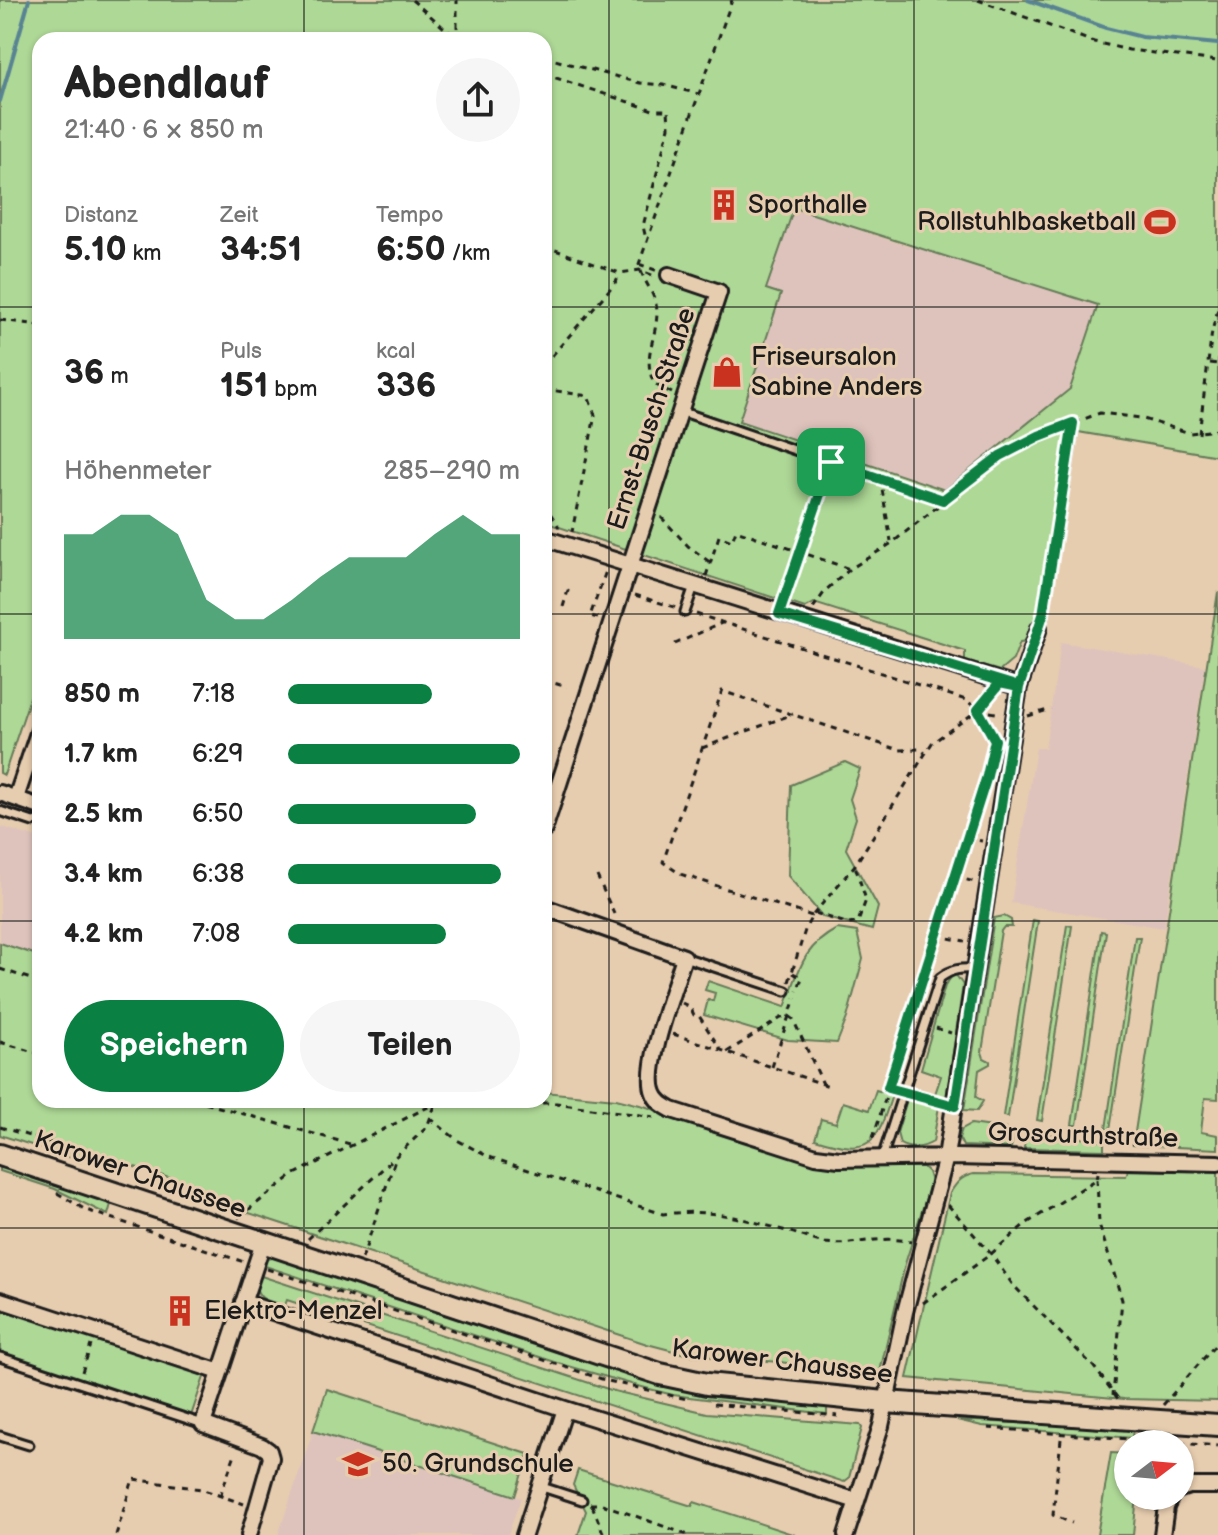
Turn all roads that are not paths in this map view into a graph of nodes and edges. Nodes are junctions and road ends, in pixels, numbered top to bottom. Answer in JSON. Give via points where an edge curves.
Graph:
{"nodes":[{"id":1,"x":669,"y":275,"type":"road end"},
{"id":2,"x":680,"y":411,"type":"junction"},
{"id":3,"x":821,"y":459,"type":"road end"},
{"id":4,"x":552,"y":541,"type":"edge"},
{"id":5,"x":629,"y":565,"type":"junction"},
{"id":6,"x":698,"y":588,"type":"junction"},
{"id":7,"x":685,"y":612,"type":"road end"},
{"id":8,"x":1039,"y":628,"type":"road end"},
{"id":9,"x":1019,"y":687,"type":"junction"},
{"id":10,"x":32,"y":751,"type":"edge"},
{"id":11,"x":0,"y":793,"type":"edge"},
{"id":12,"x":16,"y":798,"type":"junction"},
{"id":13,"x":32,"y":804,"type":"edge"},
{"id":14,"x":552,"y":806,"type":"edge"},
{"id":15,"x":0,"y":811,"type":"edge"},
{"id":16,"x":32,"y":822,"type":"edge"},
{"id":17,"x":552,"y":910,"type":"edge"},
{"id":18,"x":684,"y":957,"type":"junction"},
{"id":19,"x":975,"y":969,"type":"junction"},
{"id":20,"x":786,"y":991,"type":"road end"},
{"id":21,"x":0,"y":1155,"type":"edge"},
{"id":22,"x":946,"y":1157,"type":"junction"},
{"id":23,"x":882,"y":1158,"type":"junction"},
{"id":24,"x":1218,"y":1163,"type":"edge"},
{"id":25,"x":263,"y":1243,"type":"junction"},
{"id":26,"x":0,"y":1301,"type":"edge"},
{"id":27,"x":243,"y":1302,"type":"junction"},
{"id":28,"x":0,"y":1357,"type":"edge"},
{"id":29,"x":220,"y":1372,"type":"junction"},
{"id":30,"x":885,"y":1402,"type":"junction"},
{"id":31,"x":565,"y":1409,"type":"junction"},
{"id":32,"x":203,"y":1424,"type":"junction"},
{"id":33,"x":1218,"y":1425,"type":"edge"},
{"id":34,"x":0,"y":1436,"type":"edge"},
{"id":35,"x":29,"y":1445,"type":"dead end"},
{"id":36,"x":539,"y":1486,"type":"junction"},
{"id":37,"x":1194,"y":1486,"type":"edge"},
{"id":38,"x":1218,"y":1486,"type":"edge"},
{"id":39,"x":582,"y":1500,"type":"road end"},
{"id":40,"x":857,"y":1501,"type":"junction"},
{"id":41,"x":1166,"y":1510,"type":"edge"},
{"id":42,"x":249,"y":1535,"type":"edge"},
{"id":43,"x":524,"y":1535,"type":"edge"},
{"id":44,"x":846,"y":1535,"type":"edge"},
{"id":45,"x":1162,"y":1535,"type":"edge"}],
"edges":[{"from":1,"to":2,"type":"street","name":"Ernst-Busch-Straße","via":[[719,292]]},
{"from":2,"to":3,"type":"lane"},
{"from":2,"to":5,"type":"street","name":"Ernst-Busch-Straße"},
{"from":4,"to":5,"type":"street"},
{"from":5,"to":6,"type":"street"},
{"from":5,"to":14,"type":"street","name":"Ernst-Busch-Straße"},
{"from":6,"to":7,"type":"lane"},
{"from":6,"to":9,"type":"street"},
{"from":8,"to":9,"type":"street"},
{"from":9,"to":19,"type":"street"},
{"from":10,"to":12,"type":"street"},
{"from":11,"to":12,"type":"street"},
{"from":12,"to":13,"type":"street"},
{"from":15,"to":16,"type":"lane"},
{"from":17,"to":18,"type":"street"},
{"from":18,"to":20,"type":"lane"},
{"from":18,"to":23,"type":"street","name":"Groscurthstraße","via":[[651,1069],[657,1100],[672,1110],[816,1156]]},
{"from":19,"to":22,"type":"street"},
{"from":19,"to":23,"type":"lane","via":[[960,968],[940,978]]},
{"from":21,"to":25,"type":"main road","name":"Karower Chaussee"},
{"from":22,"to":23,"type":"street","name":"Groscurthstraße"},
{"from":22,"to":24,"type":"street","name":"Groscurthstraße"},
{"from":22,"to":30,"type":"street"},
{"from":25,"to":27,"type":"street","name":"Karower Chaussee"},
{"from":25,"to":30,"type":"main road","name":"Karower Chaussee","via":[[660,1374],[707,1384]]},
{"from":26,"to":29,"type":"street"},
{"from":27,"to":29,"type":"street","name":"Karower Chaussee"},
{"from":27,"to":31,"type":"street"},
{"from":28,"to":32,"type":"lane"},
{"from":29,"to":32,"type":"street","name":"Karower Chaussee"},
{"from":30,"to":33,"type":"main road","name":"Karower Chaussee"},
{"from":30,"to":40,"type":"street"},
{"from":31,"to":36,"type":"street"},
{"from":31,"to":40,"type":"street"},
{"from":32,"to":42,"type":"street","via":[[269,1451]]},
{"from":34,"to":35,"type":"lane"},
{"from":36,"to":39,"type":"lane"},
{"from":36,"to":43,"type":"street"},
{"from":37,"to":38,"type":"street"},
{"from":40,"to":44,"type":"street"},
{"from":41,"to":45,"type":"street"}]}
